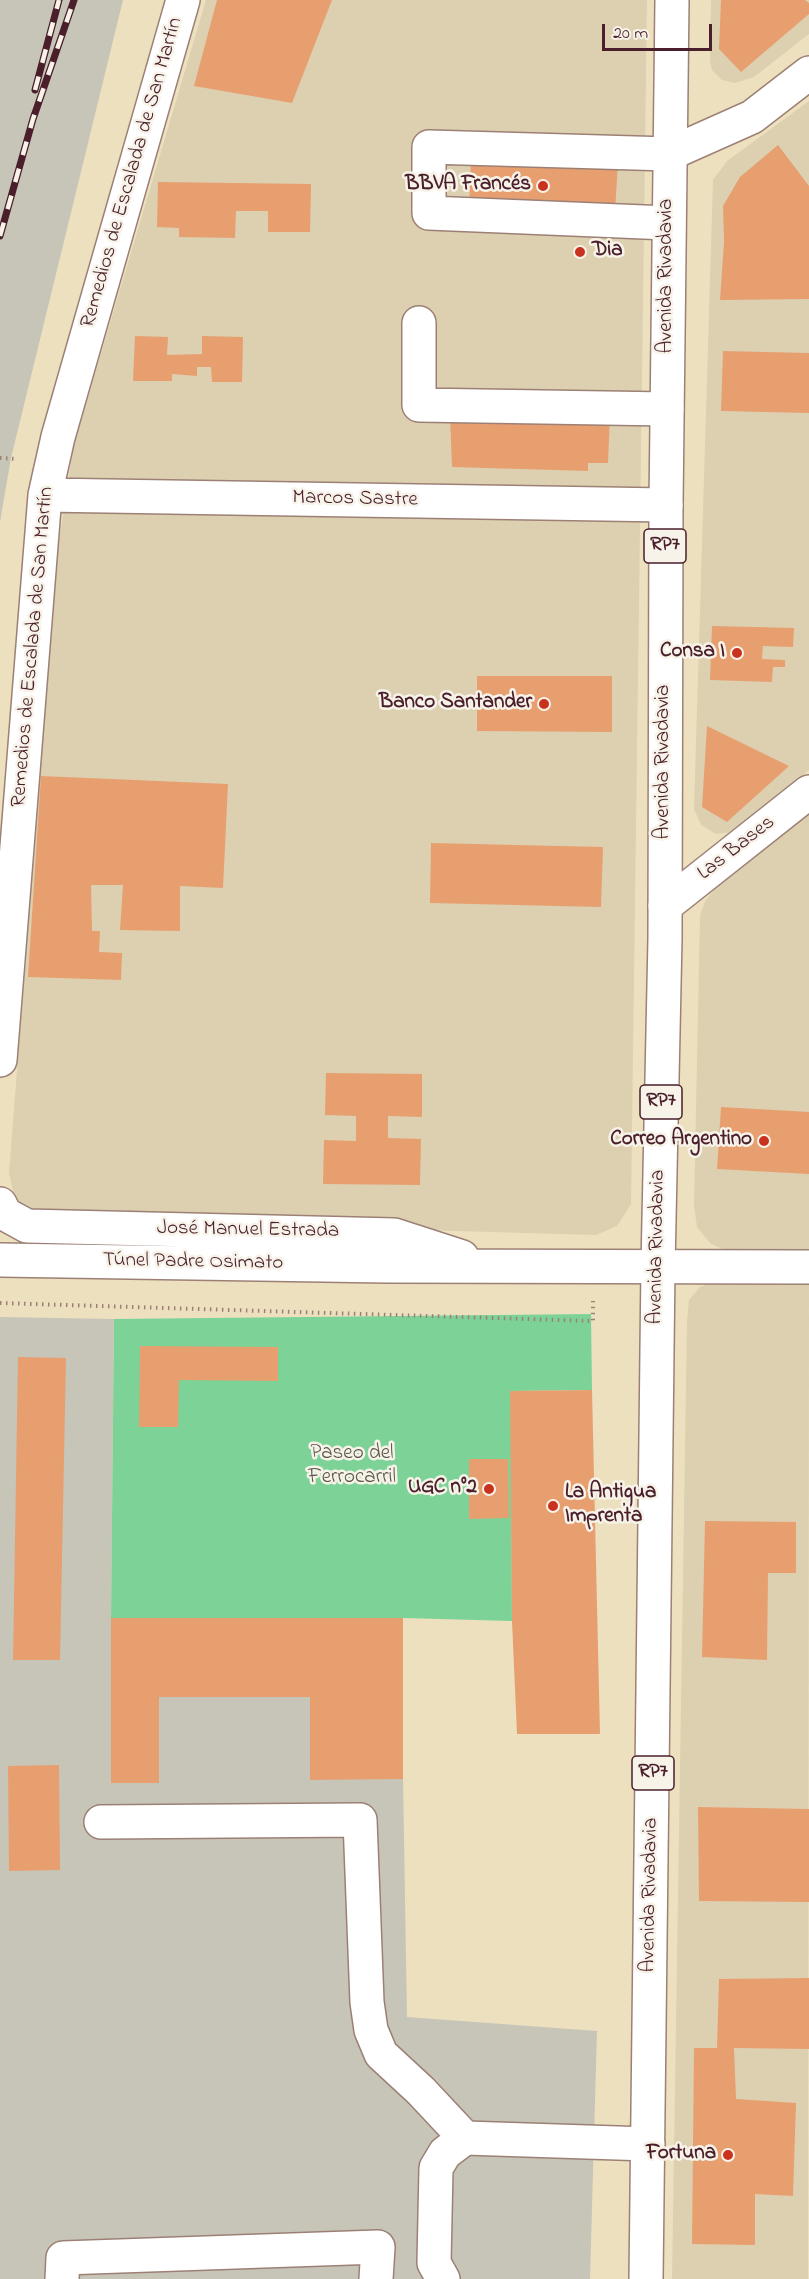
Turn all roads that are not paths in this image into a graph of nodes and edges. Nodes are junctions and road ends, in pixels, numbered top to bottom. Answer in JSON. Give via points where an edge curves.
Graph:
{"nodes":[{"id":1,"x":183,"y":0,"type":"edge"},
{"id":2,"x":672,"y":0,"type":"edge"},
{"id":3,"x":809,"y":73,"type":"edge"},
{"id":4,"x":669,"y":154,"type":"junction"},
{"id":5,"x":668,"y":223,"type":"junction"},
{"id":6,"x":419,"y":323,"type":"dead end"},
{"id":7,"x":667,"y":409,"type":"junction"},
{"id":8,"x":45,"y":495,"type":"junction"},
{"id":9,"x":666,"y":505,"type":"junction"},
{"id":10,"x":809,"y":792,"type":"edge"},
{"id":11,"x":665,"y":906,"type":"junction"},
{"id":12,"x":0,"y":1060,"type":"edge"},
{"id":13,"x":3,"y":1209,"type":"edge"},
{"id":14,"x":0,"y":1260,"type":"edge"},
{"id":15,"x":387,"y":1266,"type":"joint"},
{"id":16,"x":489,"y":1266,"type":"junction"},
{"id":17,"x":658,"y":1266,"type":"junction"},
{"id":18,"x":809,"y":1267,"type":"edge"},
{"id":19,"x":101,"y":1822,"type":"dead end"},
{"id":20,"x":465,"y":2138,"type":"junction"},
{"id":21,"x":648,"y":2144,"type":"junction"},
{"id":22,"x":62,"y":2279,"type":"edge"},
{"id":23,"x":376,"y":2279,"type":"edge"},
{"id":24,"x":443,"y":2279,"type":"edge"},
{"id":25,"x":646,"y":2279,"type":"edge"}],
"edges":[{"from":1,"to":8,"type":"street","name":"Remedios de Escalada de San Martín","via":[[58,437]]},
{"from":2,"to":4,"type":"street","name":"Avenida Rivadavia","number":"RP7"},
{"from":3,"to":4,"type":"street","via":[[752,117]]},
{"from":4,"to":5,"type":"street","name":"Avenida Rivadavia","number":"RP7"},
{"from":4,"to":5,"type":"street","via":[[429,147],[429,213]]},
{"from":5,"to":7,"type":"street","name":"Avenida Rivadavia","number":"RP7"},
{"from":6,"to":7,"type":"street","via":[[420,405]]},
{"from":7,"to":9,"type":"street","name":"Avenida Rivadavia","number":"RP7"},
{"from":8,"to":9,"type":"street","name":"Marcos Sastre"},
{"from":8,"to":12,"type":"street","name":"Remedios de Escalada de San Martín"},
{"from":9,"to":11,"type":"street","name":"Avenida Rivadavia","number":"RP7"},
{"from":10,"to":11,"type":"street","name":"Las Bases"},
{"from":11,"to":17,"type":"street","name":"Avenida Rivadavia","number":"RP7"},
{"from":13,"to":16,"type":"street","name":"José Manuel Estrada","via":[[27,1226],[394,1235]]},
{"from":14,"to":15,"type":"street","name":"Túnel Padre Osimato"},
{"from":15,"to":16,"type":"street","name":"José Manuel Estrada"},
{"from":16,"to":17,"type":"street","name":"José Manuel Estrada"},
{"from":17,"to":18,"type":"street","name":"José Manuel Estrada"},
{"from":17,"to":21,"type":"street","name":"Avenida Rivadavia","number":"RP7"},
{"from":19,"to":20,"type":"street","via":[[360,1820],[371,2030],[381,2054]]},
{"from":20,"to":21,"type":"street"},
{"from":20,"to":24,"type":"street","via":[[445,2153],[436,2168],[434,2263]]},
{"from":21,"to":25,"type":"street","name":"Avenida Rivadavia","number":"RP7"},
{"from":22,"to":23,"type":"street","via":[[63,2258],[378,2247]]}]}
